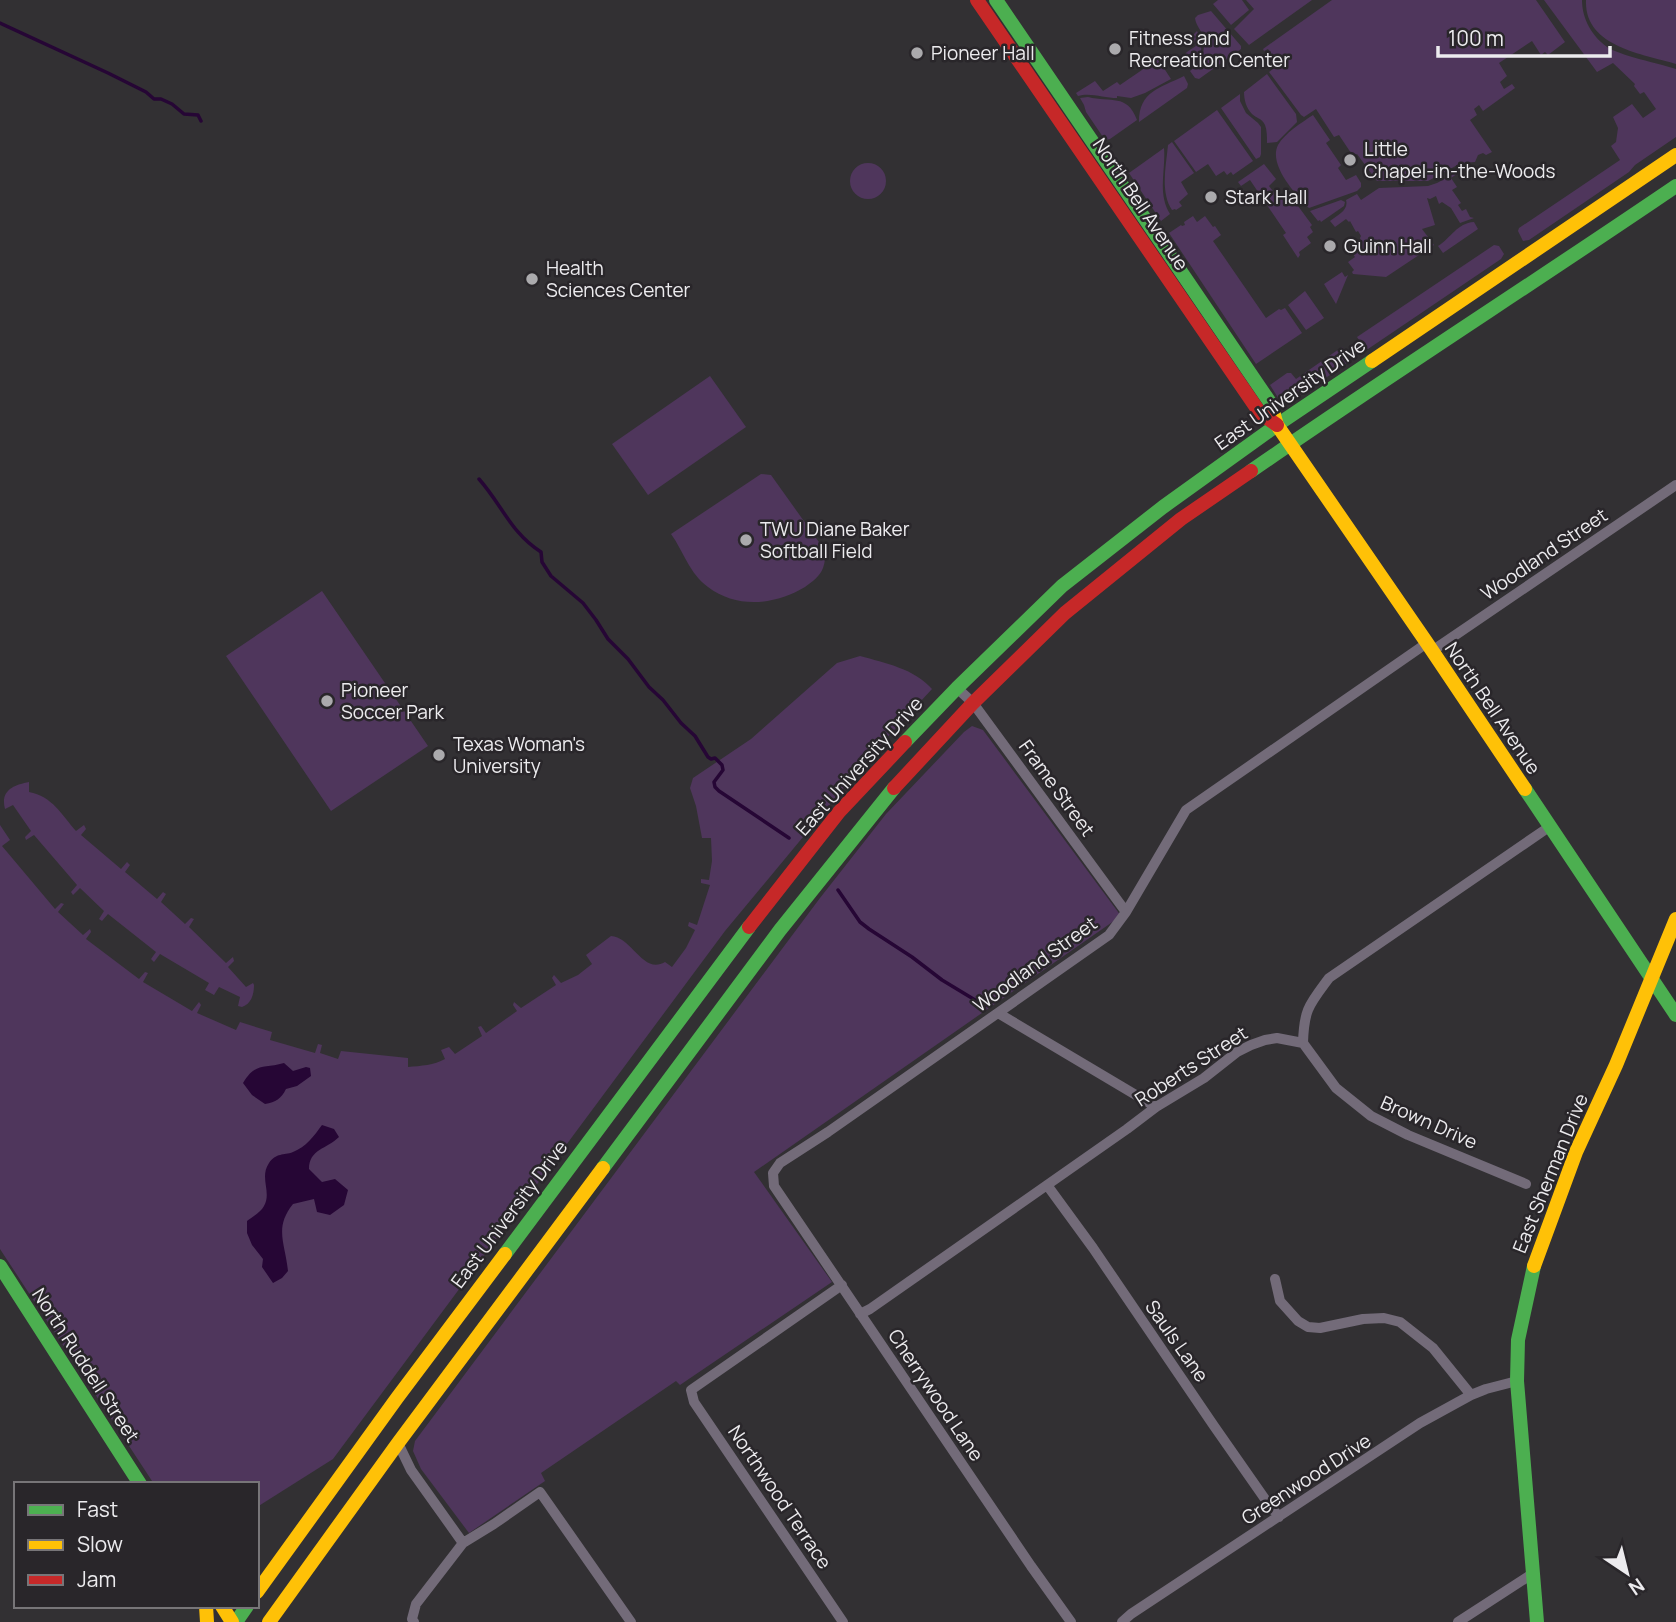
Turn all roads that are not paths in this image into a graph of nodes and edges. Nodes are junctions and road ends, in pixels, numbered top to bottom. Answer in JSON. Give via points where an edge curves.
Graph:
{"nodes":[{"id":1,"x":977,"y":0,"type":"edge"},
{"id":2,"x":996,"y":0,"type":"edge"},
{"id":3,"x":1676,"y":155,"type":"edge"},
{"id":4,"x":1676,"y":186,"type":"edge"},
{"id":5,"x":1277,"y":425,"type":"junction"},
{"id":6,"x":1290,"y":444,"type":"junction"},
{"id":7,"x":1676,"y":485,"type":"edge"},
{"id":8,"x":1430,"y":647,"type":"junction"},
{"id":9,"x":957,"y":688,"type":"junction"},
{"id":10,"x":973,"y":704,"type":"junction"},
{"id":11,"x":1549,"y":827,"type":"junction"},
{"id":12,"x":1126,"y":912,"type":"junction"},
{"id":13,"x":1676,"y":919,"type":"edge"},
{"id":14,"x":1651,"y":979,"type":"junction"},
{"id":15,"x":998,"y":1013,"type":"junction"},
{"id":16,"x":1676,"y":1015,"type":"edge"},
{"id":17,"x":1303,"y":1043,"type":"junction"},
{"id":18,"x":1156,"y":1107,"type":"junction"},
{"id":19,"x":1526,"y":1184,"type":"dead end"},
{"id":20,"x":1047,"y":1185,"type":"junction"},
{"id":21,"x":774,"y":1186,"type":"joint"},
{"id":22,"x":0,"y":1266,"type":"edge"},
{"id":23,"x":1275,"y":1279,"type":"dead end"},
{"id":24,"x":842,"y":1285,"type":"junction"},
{"id":25,"x":860,"y":1314,"type":"junction"},
{"id":26,"x":1517,"y":1381,"type":"junction"},
{"id":27,"x":1471,"y":1395,"type":"junction"},
{"id":28,"x":398,"y":1443,"type":"junction"},
{"id":29,"x":139,"y":1482,"type":"edge"},
{"id":30,"x":1279,"y":1517,"type":"junction"},
{"id":31,"x":463,"y":1543,"type":"junction"},
{"id":32,"x":1532,"y":1574,"type":"junction"},
{"id":33,"x":259,"y":1589,"type":"edge"},
{"id":34,"x":286,"y":1598,"type":"junction"},
{"id":35,"x":245,"y":1608,"type":"edge"},
{"id":36,"x":234,"y":1622,"type":"edge"},
{"id":37,"x":269,"y":1622,"type":"edge"},
{"id":38,"x":281,"y":1622,"type":"edge"},
{"id":39,"x":414,"y":1622,"type":"edge"},
{"id":40,"x":631,"y":1622,"type":"edge"},
{"id":41,"x":844,"y":1622,"type":"edge"},
{"id":42,"x":1071,"y":1622,"type":"edge"},
{"id":43,"x":1122,"y":1622,"type":"edge"},
{"id":44,"x":1458,"y":1622,"type":"edge"},
{"id":45,"x":1537,"y":1622,"type":"edge"}],
"edges":[{"from":1,"to":5,"type":"main road","name":"North Bell Avenue","via":[[1260,413]]},
{"from":2,"to":5,"type":"main road","name":"North Bell Avenue","via":[[1271,404]]},
{"from":3,"to":5,"type":"main road","name":"East University Drive"},
{"from":4,"to":6,"type":"main road"},
{"from":5,"to":6,"type":"main road","name":"North Bell Avenue"},
{"from":5,"to":9,"type":"main road","name":"East University Drive","via":[[1062,586]]},
{"from":6,"to":8,"type":"main road","name":"North Bell Avenue"},
{"from":6,"to":10,"type":"main road","via":[[1181,519],[1065,613]]},
{"from":7,"to":8,"type":"street","name":"Woodland Street"},
{"from":8,"to":11,"type":"main road","name":"North Bell Avenue"},
{"from":8,"to":12,"type":"street","name":"Woodland Street","via":[[1186,810]]},
{"from":9,"to":10,"type":"street","name":"Frame Street"},
{"from":9,"to":33,"type":"main road","name":"East University Drive","via":[[839,813],[737,942]]},
{"from":10,"to":12,"type":"street","name":"Frame Street"},
{"from":10,"to":28,"type":"main road","via":[[891,791],[780,930]]},
{"from":11,"to":14,"type":"main road","name":"North Bell Avenue"},
{"from":11,"to":17,"type":"street","via":[[1329,978],[1305,1014]]},
{"from":12,"to":15,"type":"street","name":"Woodland Street","via":[[1110,935]]},
{"from":13,"to":14,"type":"main road","name":"East Sherman Drive"},
{"from":14,"to":16,"type":"main road","name":"North Bell Avenue"},
{"from":14,"to":26,"type":"main road","name":"East Sherman Drive","via":[[1576,1152],[1534,1265],[1518,1340]]},
{"from":15,"to":18,"type":"street"},
{"from":15,"to":21,"type":"street","name":"Woodland Street","via":[[780,1163],[773,1173]]},
{"from":17,"to":18,"type":"street","name":"Roberts Street","via":[[1277,1038],[1251,1045]]},
{"from":17,"to":19,"type":"street","name":"Brown Drive","via":[[1335,1088],[1371,1116]]},
{"from":18,"to":20,"type":"street","name":"Roberts Street"},
{"from":20,"to":25,"type":"street","name":"Roberts Street"},
{"from":20,"to":30,"type":"street","name":"Sauls Lane"},
{"from":21,"to":24,"type":"street","name":"Cherrywood Lane"},
{"from":22,"to":29,"type":"main road","name":"North Ruddell Street"},
{"from":23,"to":27,"type":"street","via":[[1280,1301],[1308,1327],[1363,1319],[1400,1322],[1433,1348]]},
{"from":24,"to":25,"type":"street","name":"Cherrywood Lane"},
{"from":24,"to":41,"type":"street","name":"Northwood Terrace","via":[[691,1390],[694,1402]]},
{"from":25,"to":42,"type":"street","name":"Cherrywood Lane"},
{"from":26,"to":27,"type":"street","name":"Greenwood Drive"},
{"from":26,"to":32,"type":"main road","name":"East Sherman Drive"},
{"from":27,"to":30,"type":"street","name":"Greenwood Drive","via":[[1420,1423]]},
{"from":28,"to":31,"type":"street","via":[[411,1470]]},
{"from":28,"to":34,"type":"main road"},
{"from":30,"to":43,"type":"street","name":"Greenwood Drive"},
{"from":31,"to":39,"type":"street","via":[[416,1604]]},
{"from":31,"to":40,"type":"street","via":[[540,1492]]},
{"from":32,"to":44,"type":"street"},
{"from":32,"to":45,"type":"main road","name":"East Sherman Drive"},
{"from":34,"to":37,"type":"main road"},
{"from":34,"to":38,"type":"main road"},
{"from":35,"to":36,"type":"main road"}]}
